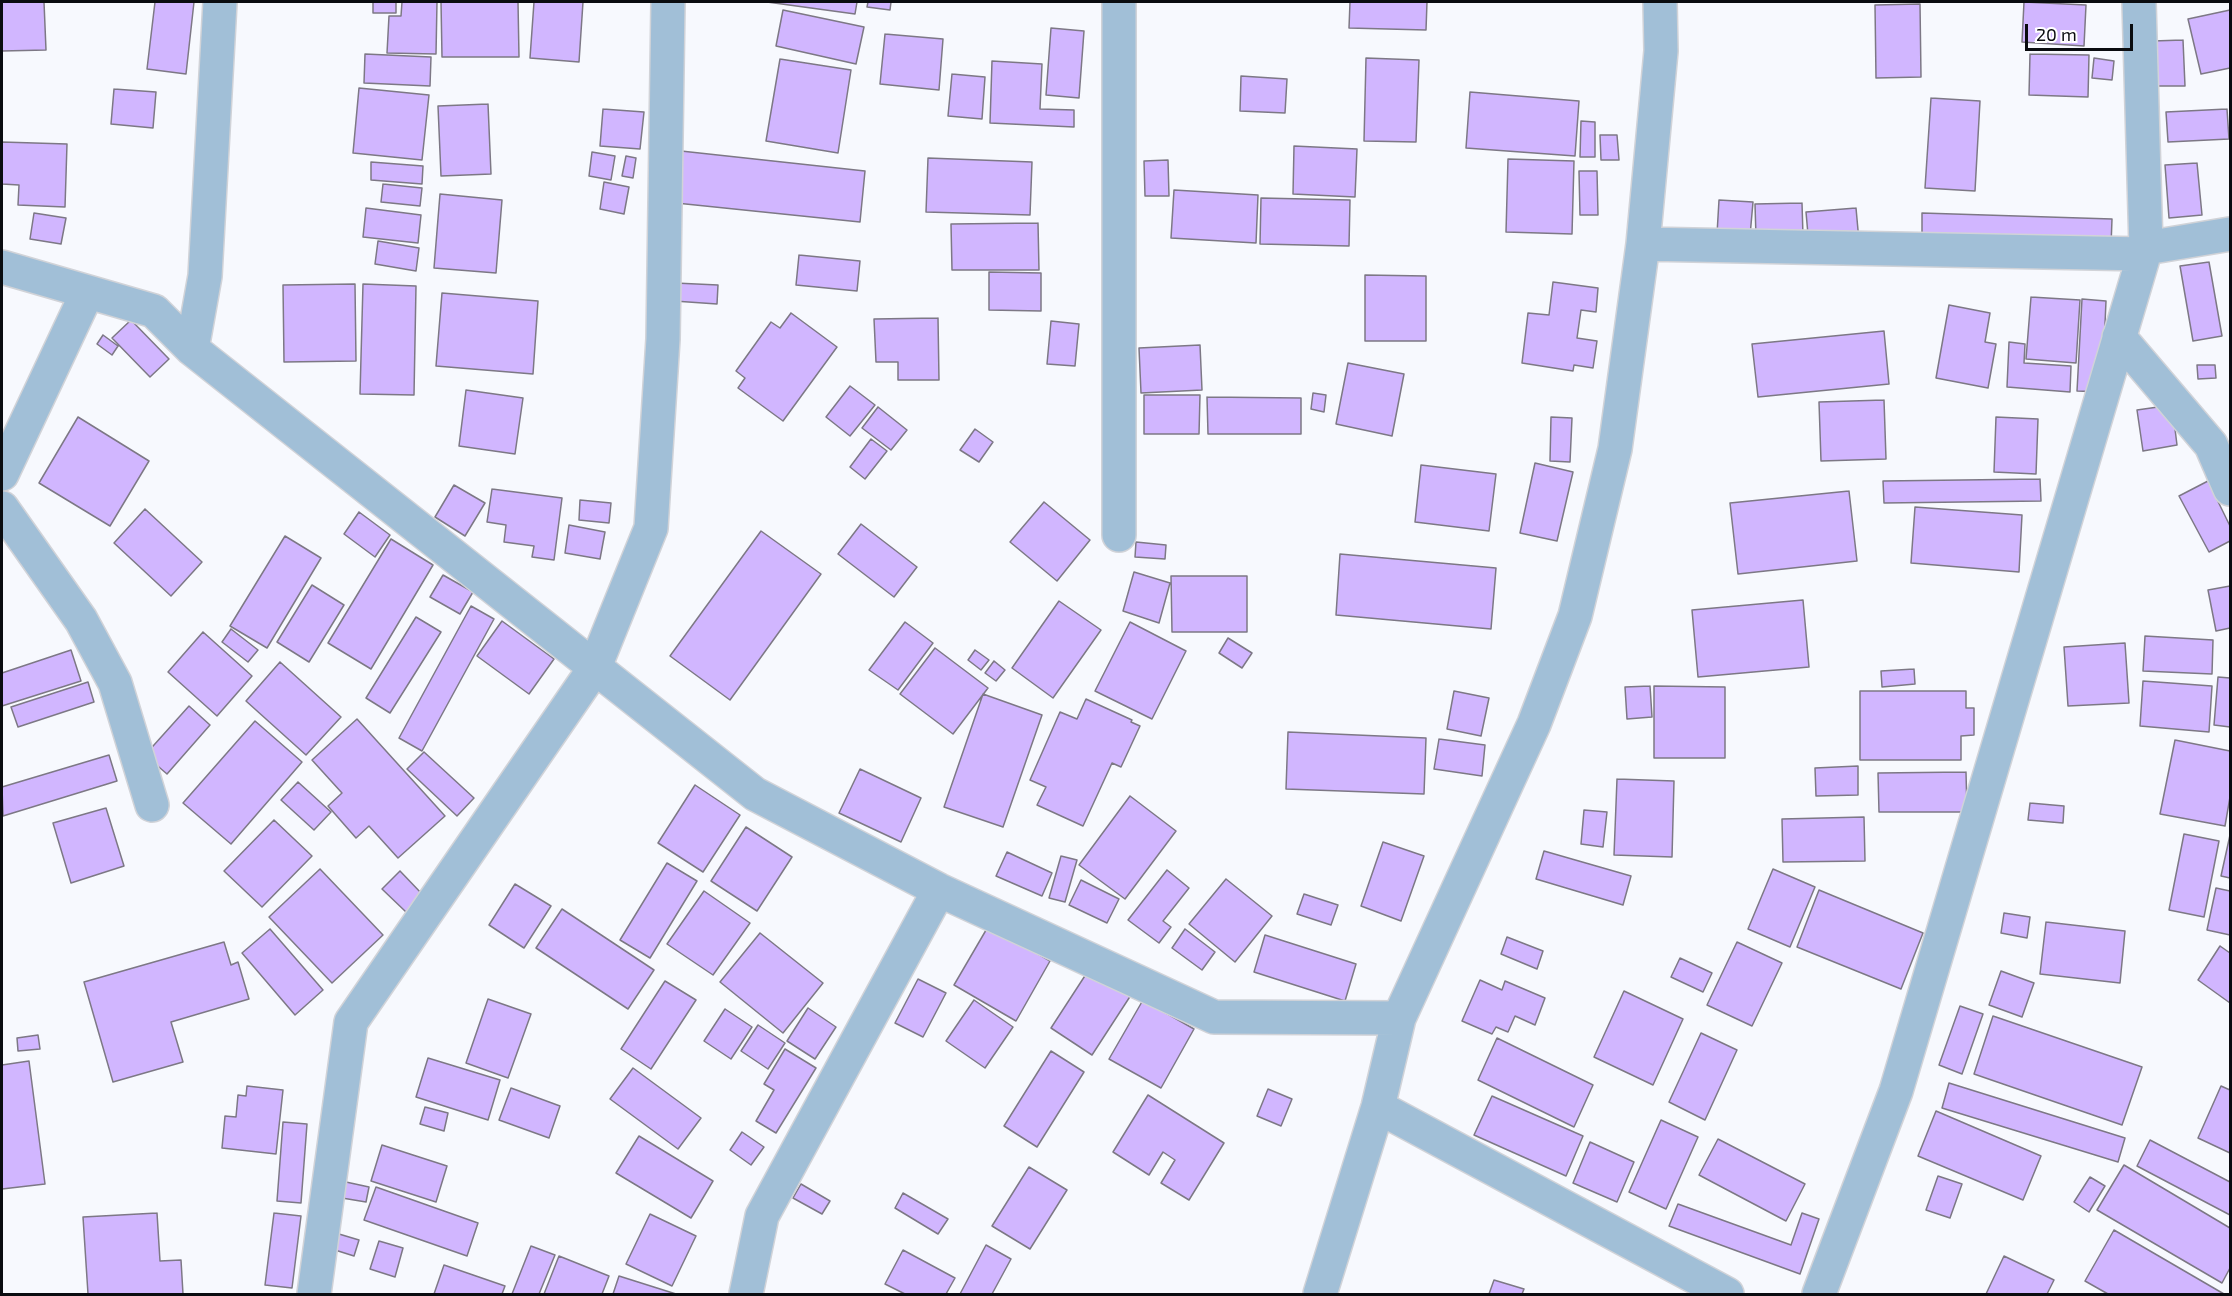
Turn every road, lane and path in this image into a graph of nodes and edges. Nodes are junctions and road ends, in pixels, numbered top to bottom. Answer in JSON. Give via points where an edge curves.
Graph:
{"nodes":[{"id":1,"x":220,"y":2,"type":"edge"},
{"id":2,"x":668,"y":2,"type":"edge"},
{"id":3,"x":1119,"y":2,"type":"edge"},
{"id":4,"x":1660,"y":2,"type":"edge"},
{"id":5,"x":2139,"y":2,"type":"edge"},
{"id":6,"x":2230,"y":234,"type":"edge"},
{"id":7,"x":1643,"y":244,"type":"junction"},
{"id":8,"x":2145,"y":251,"type":"junction"},
{"id":9,"x":2,"y":267,"type":"edge"},
{"id":10,"x":87,"y":293,"type":"junction"},
{"id":11,"x":2119,"y":337,"type":"junction"},
{"id":12,"x":192,"y":349,"type":"junction"},
{"id":13,"x":2,"y":474,"type":"edge"},
{"id":14,"x":2230,"y":489,"type":"edge"},
{"id":15,"x":2,"y":507,"type":"edge"},
{"id":16,"x":1119,"y":534,"type":"dead end"},
{"id":17,"x":594,"y":669,"type":"junction"},
{"id":18,"x":152,"y":805,"type":"dead end"},
{"id":19,"x":939,"y":890,"type":"junction"},
{"id":20,"x":1399,"y":1018,"type":"junction"},
{"id":21,"x":1378,"y":1107,"type":"junction"},
{"id":22,"x":314,"y":1294,"type":"edge"},
{"id":23,"x":746,"y":1294,"type":"edge"},
{"id":24,"x":1320,"y":1294,"type":"edge"},
{"id":25,"x":1727,"y":1294,"type":"edge"},
{"id":26,"x":1819,"y":1294,"type":"edge"}],
"edges":[{"from":1,"to":12,"type":"street","via":[[205,276]]},
{"from":2,"to":17,"type":"street","via":[[663,339],[651,528]]},
{"from":3,"to":16,"type":"street"},
{"from":4,"to":7,"type":"street","via":[[1661,51]]},
{"from":5,"to":8,"type":"street"},
{"from":6,"to":8,"type":"street"},
{"from":7,"to":8,"type":"street"},
{"from":7,"to":20,"type":"street","via":[[1615,449],[1575,616],[1534,724]]},
{"from":8,"to":11,"type":"street"},
{"from":9,"to":10,"type":"street"},
{"from":10,"to":12,"type":"street","via":[[154,311]]},
{"from":10,"to":13,"type":"street"},
{"from":11,"to":14,"type":"street","via":[[2211,445]]},
{"from":11,"to":26,"type":"street","via":[[1896,1091]]},
{"from":12,"to":17,"type":"street"},
{"from":15,"to":18,"type":"street","via":[[81,620],[115,683]]},
{"from":17,"to":19,"type":"street","via":[[755,794]]},
{"from":17,"to":22,"type":"street","via":[[351,1022]]},
{"from":19,"to":20,"type":"street","via":[[1214,1017]]},
{"from":19,"to":23,"type":"street","via":[[762,1216]]},
{"from":20,"to":21,"type":"street"},
{"from":21,"to":24,"type":"street"},
{"from":21,"to":25,"type":"street"}]}
